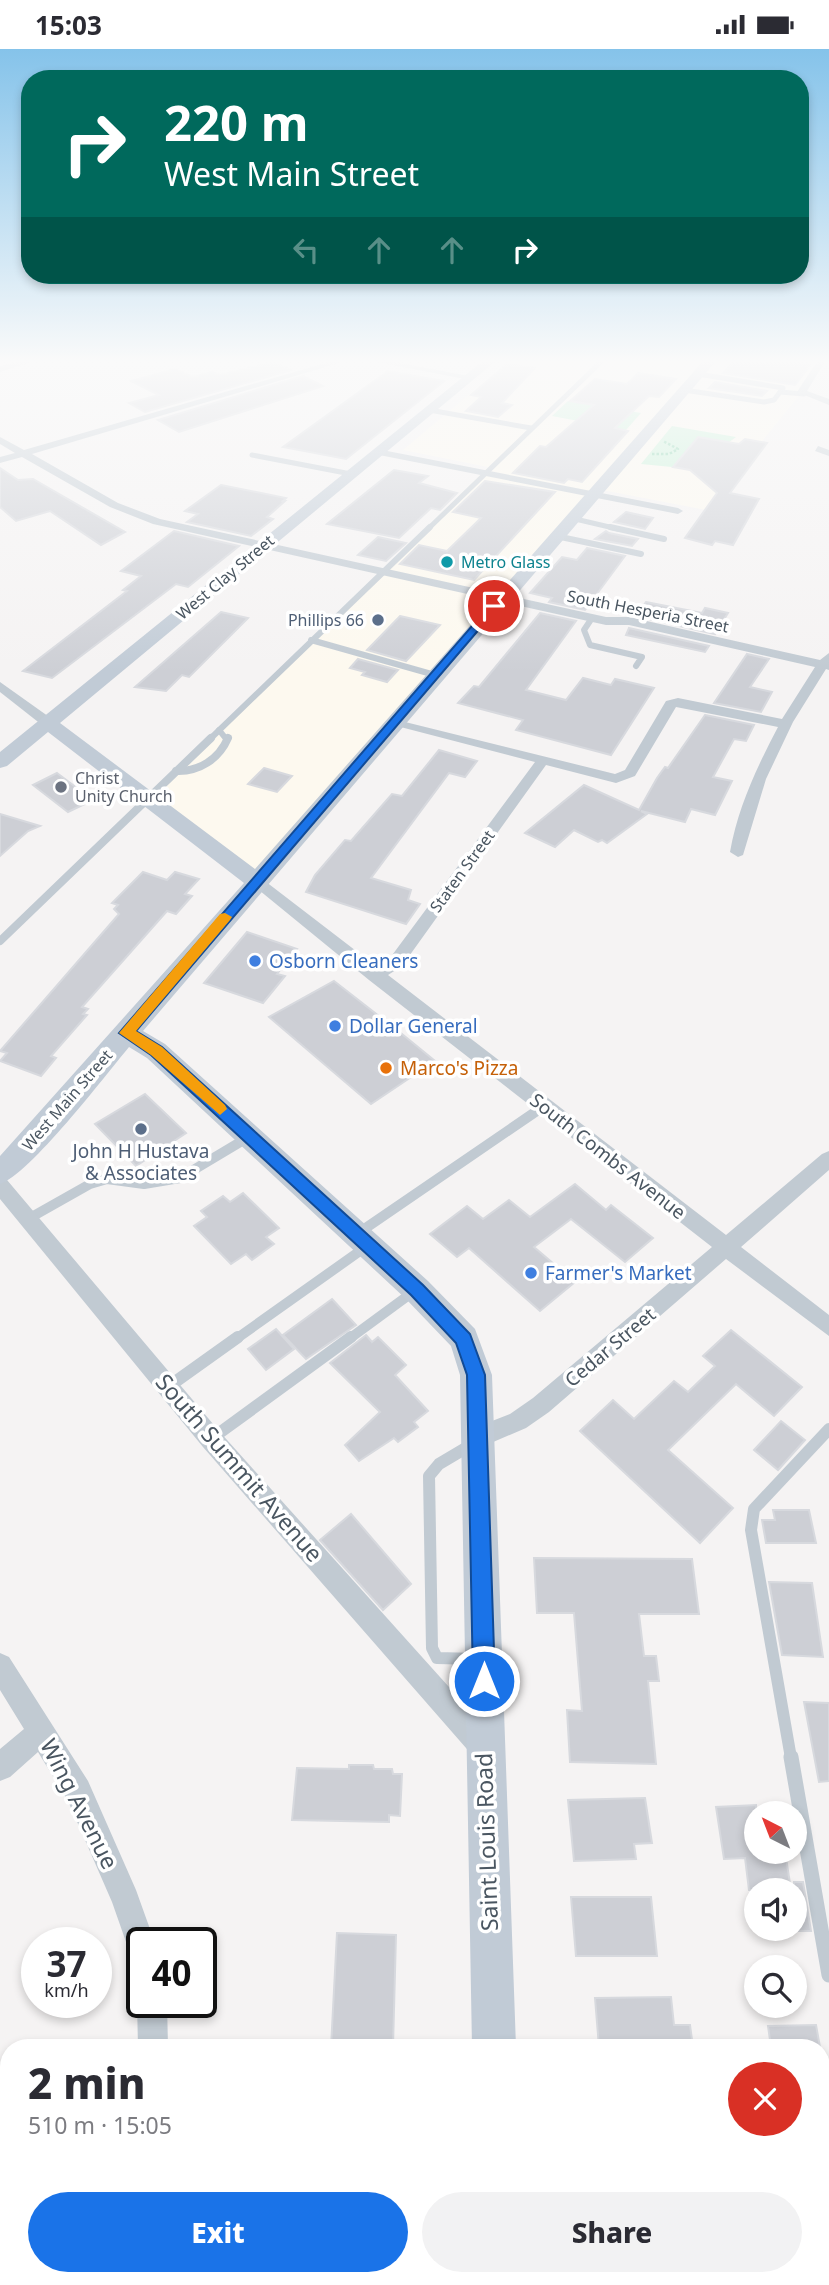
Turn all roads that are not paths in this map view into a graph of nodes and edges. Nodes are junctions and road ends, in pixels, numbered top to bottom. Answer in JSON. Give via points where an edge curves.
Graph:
{"nodes":[{"id":1,"x":44,"y":464,"type":"edge"},
{"id":2,"x":301,"y":464,"type":"edge"},
{"id":3,"x":362,"y":464,"type":"edge"},
{"id":4,"x":443,"y":464,"type":"edge"},
{"id":5,"x":492,"y":464,"type":"edge"},
{"id":6,"x":618,"y":464,"type":"edge"},
{"id":7,"x":484,"y":472,"type":"junction"},
{"id":8,"x":351,"y":474,"type":"junction"},
{"id":9,"x":593,"y":493,"type":"junction"},
{"id":10,"x":678,"y":511,"type":"dead end"},
{"id":11,"x":572,"y":518,"type":"junction"},
{"id":12,"x":556,"y":536,"type":"junction"},
{"id":13,"x":664,"y":539,"type":"dead end"},
{"id":14,"x":263,"y":546,"type":"junction"},
{"id":15,"x":641,"y":554,"type":"dead end"},
{"id":16,"x":380,"y":572,"type":"junction"},
{"id":17,"x":501,"y":598,"type":"junction"},
{"id":18,"x":592,"y":618,"type":"junction"},
{"id":19,"x":311,"y":640,"type":"junction"},
{"id":20,"x":827,"y":663,"type":"edge"},
{"id":21,"x":636,"y":666,"type":"dead end"},
{"id":22,"x":435,"y":674,"type":"junction"},
{"id":23,"x":0,"y":686,"type":"edge"},
{"id":24,"x":394,"y":721,"type":"junction"},
{"id":25,"x":785,"y":725,"type":"junction"},
{"id":26,"x":55,"y":728,"type":"junction"},
{"id":27,"x":219,"y":730,"type":"junction"},
{"id":28,"x":543,"y":759,"type":"junction"},
{"id":29,"x":0,"y":762,"type":"edge"},
{"id":30,"x":176,"y":771,"type":"junction"},
{"id":31,"x":149,"y":799,"type":"junction"},
{"id":32,"x":738,"y":852,"type":"dead end"},
{"id":33,"x":256,"y":881,"type":"junction"},
{"id":34,"x":0,"y":941,"type":"edge"},
{"id":35,"x":375,"y":976,"type":"junction"},
{"id":36,"x":127,"y":1033,"type":"junction"},
{"id":37,"x":544,"y":1107,"type":"junction"},
{"id":38,"x":250,"y":1137,"type":"junction"},
{"id":39,"x":829,"y":1159,"type":"edge"},
{"id":40,"x":0,"y":1173,"type":"edge"},
{"id":41,"x":0,"y":1185,"type":"edge"},
{"id":42,"x":28,"y":1219,"type":"junction"},
{"id":43,"x":362,"y":1240,"type":"junction"},
{"id":44,"x":728,"y":1248,"type":"junction"},
{"id":45,"x":417,"y":1290,"type":"junction"},
{"id":46,"x":829,"y":1327,"type":"edge"},
{"id":47,"x":168,"y":1387,"type":"junction"},
{"id":48,"x":829,"y":1429,"type":"edge"},
{"id":49,"x":211,"y":1439,"type":"junction"},
{"id":50,"x":477,"y":1440,"type":"junction"},
{"id":51,"x":484,"y":1659,"type":"junction"},
{"id":52,"x":0,"y":1666,"type":"edge"},
{"id":53,"x":43,"y":1731,"type":"junction"},
{"id":54,"x":484,"y":1747,"type":"junction"},
{"id":55,"x":0,"y":1766,"type":"edge"},
{"id":56,"x":135,"y":1927,"type":"edge"},
{"id":57,"x":829,"y":1975,"type":"edge"},
{"id":58,"x":152,"y":2018,"type":"edge"},
{"id":59,"x":153,"y":2039,"type":"edge"},
{"id":60,"x":494,"y":2039,"type":"edge"}],
"edges":[{"from":1,"to":14,"type":"street","name":"South Hesperia Street","via":[[134,514]]},
{"from":2,"to":8,"type":"lane"},
{"from":3,"to":8,"type":"main road","name":"West Clay Street"},
{"from":4,"to":7,"type":"street"},
{"from":5,"to":7,"type":"lane"},
{"from":6,"to":9,"type":"main road","name":"West Main Street"},
{"from":7,"to":9,"type":"street"},
{"from":7,"to":16,"type":"lane"},
{"from":8,"to":14,"type":"main road","name":"West Clay Street"},
{"from":9,"to":10,"type":"street"},
{"from":9,"to":11,"type":"main road","name":"West Main Street"},
{"from":11,"to":12,"type":"main road","name":"West Main Street"},
{"from":11,"to":13,"type":"lane"},
{"from":12,"to":15,"type":"lane"},
{"from":12,"to":17,"type":"main road","name":"West Main Street"},
{"from":14,"to":16,"type":"street","name":"South Hesperia Street"},
{"from":14,"to":26,"type":"main road","name":"West Clay Street","via":[[123,662],[67,723]]},
{"from":16,"to":17,"type":"street","name":"South Hesperia Street"},
{"from":16,"to":19,"type":"lane"},
{"from":17,"to":18,"type":"street","name":"South Hesperia Street"},
{"from":17,"to":22,"type":"main road","name":"West Main Street"},
{"from":18,"to":20,"type":"street","name":"South Hesperia Street","via":[[629,621]]},
{"from":18,"to":21,"type":"lane","via":[[584,631],[590,645],[642,657]]},
{"from":19,"to":22,"type":"lane"},
{"from":19,"to":27,"type":"lane"},
{"from":20,"to":25,"type":"street"},
{"from":22,"to":24,"type":"main road","name":"West Main Street"},
{"from":23,"to":26,"type":"street"},
{"from":24,"to":28,"type":"street"},
{"from":24,"to":33,"type":"main road","name":"West Main Street"},
{"from":25,"to":28,"type":"street","via":[[678,702],[671,704],[624,778]]},
{"from":25,"to":32,"type":"street","via":[[743,821]]},
{"from":26,"to":29,"type":"main road","name":"West Clay Street"},
{"from":26,"to":31,"type":"main road"},
{"from":27,"to":30,"type":"lane"},
{"from":27,"to":30,"type":"lane","via":[[228,738],[219,751],[195,771]]},
{"from":28,"to":35,"type":"street","name":"Staten Street","via":[[396,962]]},
{"from":30,"to":31,"type":"lane"},
{"from":31,"to":33,"type":"main road"},
{"from":31,"to":34,"type":"lane"},
{"from":33,"to":35,"type":"street","name":"South Combs Avenue"},
{"from":33,"to":36,"type":"main road","name":"West Main Street"},
{"from":35,"to":37,"type":"street","name":"South Combs Avenue"},
{"from":36,"to":38,"type":"main road","name":"Saint Louis Road","via":[[156,1051]]},
{"from":36,"to":40,"type":"main road","name":"West Main Street"},
{"from":37,"to":43,"type":"lane"},
{"from":37,"to":44,"type":"street","name":"South Combs Avenue"},
{"from":38,"to":42,"type":"lane","via":[[180,1178],[144,1184],[107,1179]]},
{"from":38,"to":43,"type":"main road","name":"Saint Louis Road"},
{"from":39,"to":44,"type":"street","name":"Cedar Street"},
{"from":41,"to":42,"type":"street","name":"South Summit Avenue"},
{"from":42,"to":47,"type":"street","name":"South Summit Avenue"},
{"from":43,"to":45,"type":"main road","name":"Saint Louis Road"},
{"from":43,"to":47,"type":"lane"},
{"from":44,"to":46,"type":"street","name":"South Combs Avenue"},
{"from":44,"to":50,"type":"street","name":"Cedar Street","via":[[541,1405]]},
{"from":45,"to":49,"type":"lane"},
{"from":45,"to":50,"type":"main road","name":"Saint Louis Road","via":[[464,1339],[476,1375]]},
{"from":47,"to":49,"type":"street","name":"South Summit Avenue"},
{"from":48,"to":57,"type":"lane","via":[[754,1509],[751,1530]]},
{"from":49,"to":54,"type":"street","name":"South Summit Avenue"},
{"from":50,"to":51,"type":"main road","name":"Saint Louis Road"},
{"from":50,"to":51,"type":"lane","via":[[439,1464],[429,1476],[432,1648],[438,1658]]},
{"from":51,"to":54,"type":"main road","name":"Saint Louis Road"},
{"from":52,"to":53,"type":"street","name":"Wing Avenue"},
{"from":53,"to":55,"type":"street"},
{"from":53,"to":56,"type":"street","name":"Wing Avenue","via":[[78,1791]]},
{"from":54,"to":60,"type":"main road","name":"Saint Louis Road"},
{"from":58,"to":59,"type":"street"}]}
